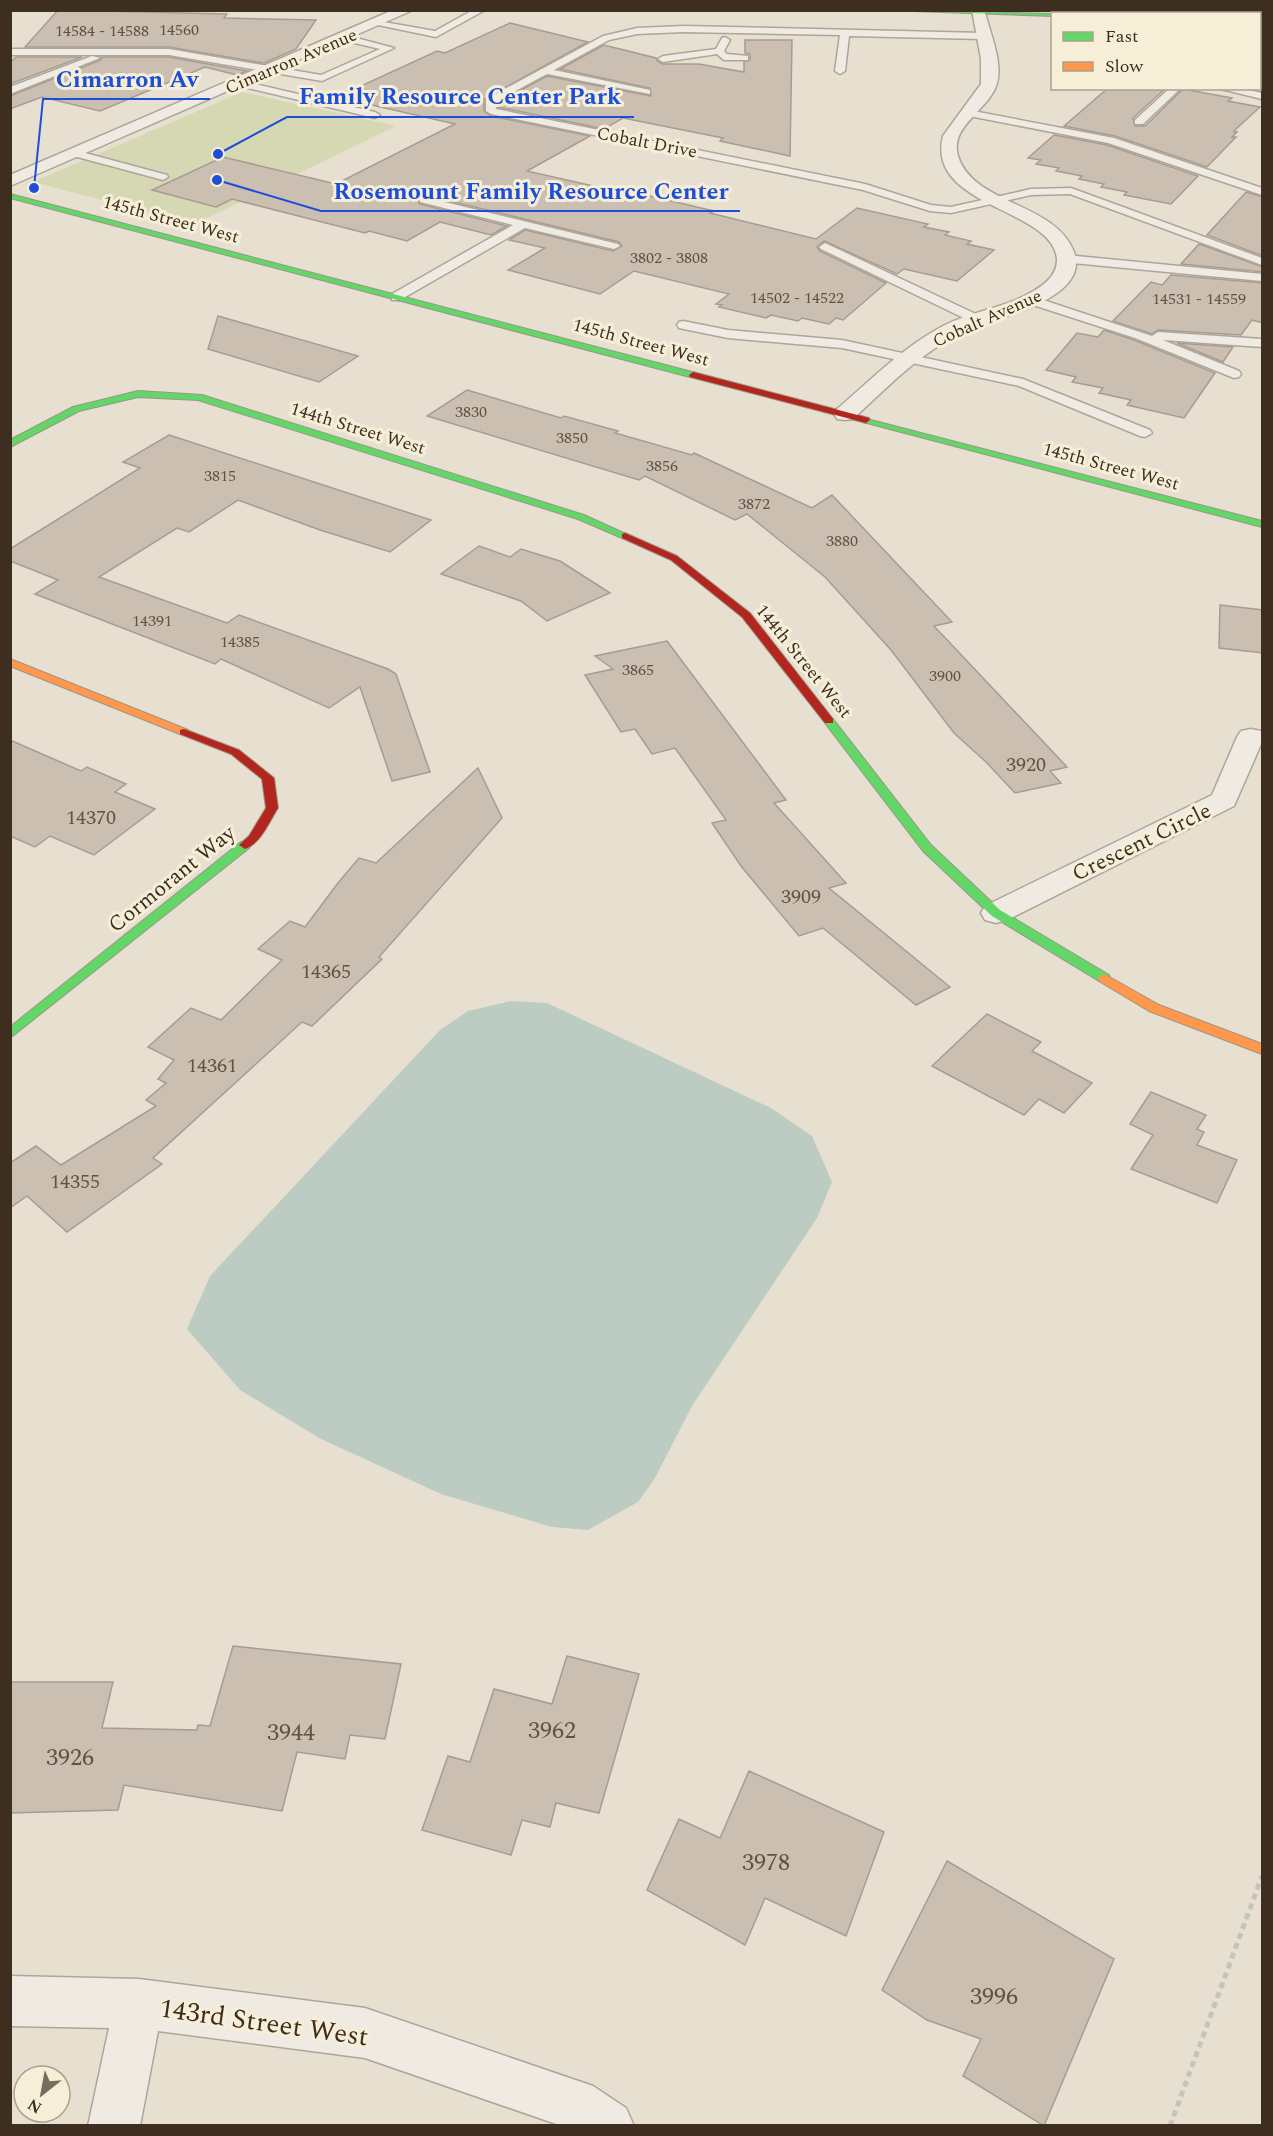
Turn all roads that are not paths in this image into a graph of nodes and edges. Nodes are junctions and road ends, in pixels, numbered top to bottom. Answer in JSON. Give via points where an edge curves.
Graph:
{"nodes":[{"id":1,"x":406,"y":10,"type":"edge"},
{"id":2,"x":481,"y":10,"type":"edge"},
{"id":3,"x":889,"y":10,"type":"edge"},
{"id":4,"x":978,"y":12,"type":"junction"},
{"id":5,"x":1051,"y":14,"type":"edge"},
{"id":6,"x":378,"y":24,"type":"junction"},
{"id":7,"x":730,"y":30,"type":"junction"},
{"id":8,"x":845,"y":33,"type":"junction"},
{"id":9,"x":983,"y":36,"type":"junction"},
{"id":10,"x":345,"y":38,"type":"junction"},
{"id":11,"x":719,"y":51,"type":"junction"},
{"id":12,"x":10,"y":52,"type":"edge"},
{"id":13,"x":109,"y":53,"type":"junction"},
{"id":14,"x":745,"y":58,"type":"dead end"},
{"id":15,"x":663,"y":59,"type":"dead end"},
{"id":16,"x":269,"y":70,"type":"junction"},
{"id":17,"x":840,"y":70,"type":"dead end"},
{"id":18,"x":546,"y":71,"type":"junction"},
{"id":19,"x":238,"y":83,"type":"junction"},
{"id":20,"x":1174,"y":90,"type":"edge"},
{"id":21,"x":1232,"y":90,"type":"edge"},
{"id":22,"x":10,"y":91,"type":"edge"},
{"id":23,"x":646,"y":92,"type":"dead end"},
{"id":24,"x":1263,"y":96,"type":"edge"},
{"id":25,"x":968,"y":113,"type":"junction"},
{"id":26,"x":375,"y":115,"type":"dead end"},
{"id":27,"x":1139,"y":122,"type":"dead end"},
{"id":28,"x":74,"y":153,"type":"junction"},
{"id":29,"x":164,"y":177,"type":"dead end"},
{"id":30,"x":10,"y":181,"type":"edge"},
{"id":31,"x":1263,"y":192,"type":"edge"},
{"id":32,"x":10,"y":196,"type":"edge"},
{"id":33,"x":992,"y":199,"type":"junction"},
{"id":34,"x":423,"y":200,"type":"dead end"},
{"id":35,"x":525,"y":223,"type":"junction"},
{"id":36,"x":614,"y":246,"type":"dead end"},
{"id":37,"x":825,"y":247,"type":"dead end"},
{"id":38,"x":1066,"y":259,"type":"junction"},
{"id":39,"x":1263,"y":262,"type":"edge"},
{"id":40,"x":1263,"y":278,"type":"edge"},
{"id":41,"x":396,"y":297,"type":"junction"},
{"id":42,"x":1031,"y":300,"type":"junction"},
{"id":43,"x":976,"y":319,"type":"junction"},
{"id":44,"x":683,"y":325,"type":"dead end"},
{"id":45,"x":1139,"y":335,"type":"junction"},
{"id":46,"x":1263,"y":344,"type":"edge"},
{"id":47,"x":910,"y":357,"type":"junction"},
{"id":48,"x":1234,"y":374,"type":"dead end"},
{"id":49,"x":845,"y":414,"type":"junction"},
{"id":50,"x":1145,"y":433,"type":"dead end"},
{"id":51,"x":10,"y":444,"type":"edge"},
{"id":52,"x":1263,"y":524,"type":"edge"},
{"id":53,"x":10,"y":662,"type":"edge"},
{"id":54,"x":1251,"y":737,"type":"dead end"},
{"id":55,"x":996,"y":913,"type":"junction"},
{"id":56,"x":10,"y":1034,"type":"edge"},
{"id":57,"x":1263,"y":1049,"type":"edge"},
{"id":58,"x":10,"y":2001,"type":"edge"},
{"id":59,"x":139,"y":2004,"type":"junction"},
{"id":60,"x":114,"y":2126,"type":"edge"},
{"id":61,"x":608,"y":2126,"type":"edge"}],
"edges":[{"from":1,"to":6,"type":"street","name":"Cimarron Avenue"},
{"from":2,"to":6,"type":"lane","via":[[436,34]]},
{"from":3,"to":4,"type":"street"},
{"from":4,"to":5,"type":"street"},
{"from":4,"to":9,"type":"street"},
{"from":6,"to":10,"type":"street","name":"Cimarron Avenue"},
{"from":7,"to":8,"type":"lane","name":"Cobalt Drive"},
{"from":7,"to":11,"type":"lane"},
{"from":7,"to":18,"type":"lane","name":"Cobalt Drive","via":[[637,30],[606,38]]},
{"from":8,"to":9,"type":"lane","name":"Cobalt Drive"},
{"from":8,"to":17,"type":"lane"},
{"from":9,"to":25,"type":"street","via":[[990,83]]},
{"from":10,"to":16,"type":"street","name":"Cimarron Avenue"},
{"from":10,"to":16,"type":"lane","via":[[389,48],[322,78]]},
{"from":11,"to":14,"type":"lane","via":[[724,57]]},
{"from":11,"to":15,"type":"lane"},
{"from":12,"to":13,"type":"lane"},
{"from":13,"to":16,"type":"lane","via":[[169,52]]},
{"from":13,"to":22,"type":"lane"},
{"from":16,"to":19,"type":"street","name":"Cimarron Avenue"},
{"from":18,"to":23,"type":"lane"},
{"from":18,"to":33,"type":"lane","name":"Cobalt Drive","via":[[490,101],[491,111],[866,187],[930,208],[951,210]]},
{"from":19,"to":26,"type":"lane"},
{"from":19,"to":28,"type":"street","name":"Cimarron Avenue"},
{"from":20,"to":27,"type":"lane"},
{"from":21,"to":24,"type":"lane"},
{"from":25,"to":31,"type":"lane","via":[[1110,140]]},
{"from":25,"to":33,"type":"street","via":[[952,135],[950,157],[966,180]]},
{"from":28,"to":29,"type":"lane"},
{"from":28,"to":30,"type":"street","name":"Cimarron Avenue"},
{"from":32,"to":41,"type":"street","name":"145th Street West"},
{"from":33,"to":38,"type":"street","via":[[1040,224],[1056,237]]},
{"from":33,"to":39,"type":"lane","via":[[1031,192],[1071,191]]},
{"from":34,"to":35,"type":"lane"},
{"from":35,"to":36,"type":"lane"},
{"from":35,"to":41,"type":"lane"},
{"from":37,"to":43,"type":"lane"},
{"from":38,"to":40,"type":"lane"},
{"from":38,"to":42,"type":"street","name":"Cobalt Avenue","via":[[1063,276]]},
{"from":41,"to":49,"type":"street","name":"145th Street West"},
{"from":42,"to":43,"type":"street","name":"Cobalt Avenue"},
{"from":42,"to":45,"type":"lane"},
{"from":43,"to":47,"type":"street","name":"Cobalt Avenue"},
{"from":44,"to":47,"type":"lane","via":[[728,334],[842,344]]},
{"from":45,"to":46,"type":"lane"},
{"from":45,"to":48,"type":"lane"},
{"from":47,"to":49,"type":"street","name":"Cobalt Avenue"},
{"from":47,"to":50,"type":"lane","via":[[1023,383]]},
{"from":49,"to":52,"type":"street","name":"145th Street West"},
{"from":51,"to":55,"type":"street","name":"144th Street West","via":[[76,409],[138,394],[200,397],[581,517],[674,558],[746,615],[927,848]]},
{"from":53,"to":56,"type":"street","name":"Cormorant Way","via":[[235,752],[268,778],[272,808],[254,838]]},
{"from":54,"to":55,"type":"street","name":"Crescent Circle","via":[[1224,800]]},
{"from":55,"to":57,"type":"street","name":"144th Street West","via":[[1154,1008]]},
{"from":58,"to":59,"type":"street","name":"143rd Street West"},
{"from":59,"to":60,"type":"street"},
{"from":59,"to":61,"type":"street","name":"143rd Street West","via":[[365,2033],[574,2104]]}]}
